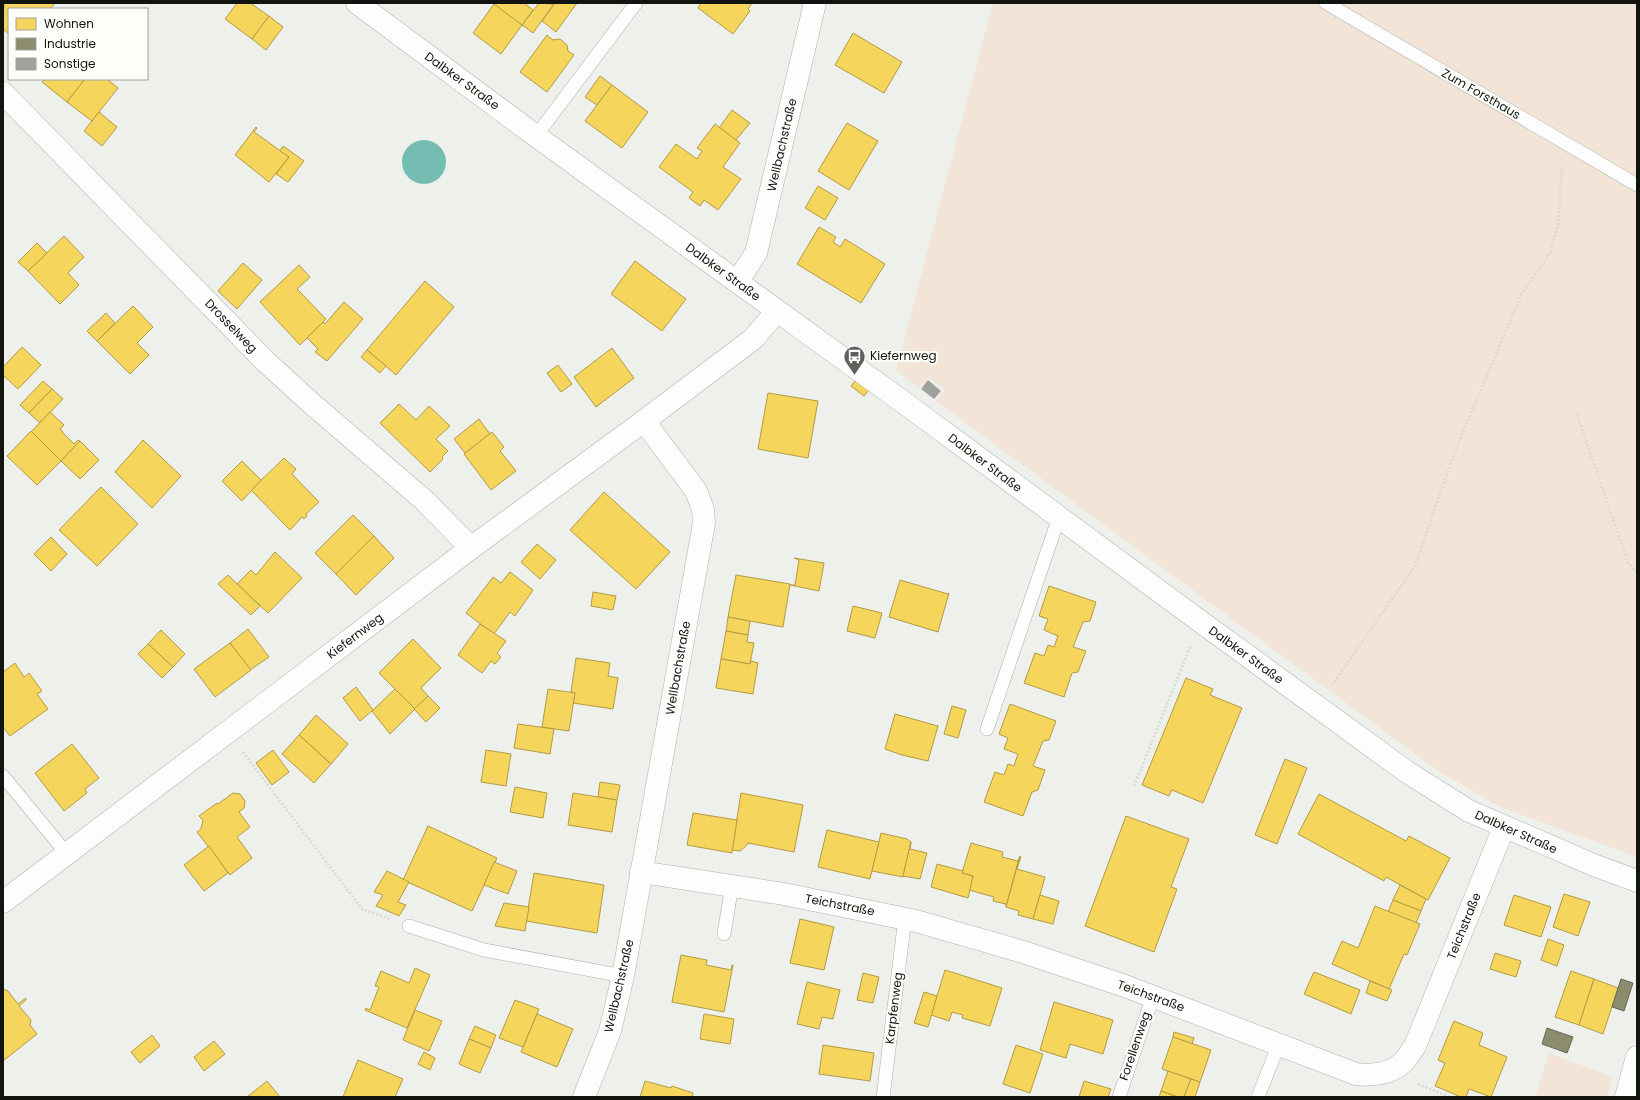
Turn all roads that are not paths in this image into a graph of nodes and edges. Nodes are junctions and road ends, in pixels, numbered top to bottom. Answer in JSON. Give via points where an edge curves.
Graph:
{"nodes":[{"id":1,"x":357,"y":3,"type":"edge"},
{"id":2,"x":636,"y":3,"type":"edge"},
{"id":3,"x":815,"y":3,"type":"edge"},
{"id":4,"x":1326,"y":3,"type":"edge"},
{"id":5,"x":3,"y":93,"type":"edge"},
{"id":6,"x":536,"y":136,"type":"junction"},
{"id":7,"x":1637,"y":185,"type":"edge"},
{"id":8,"x":737,"y":282,"type":"junction"},
{"id":9,"x":777,"y":311,"type":"junction"},
{"id":10,"x":644,"y":421,"type":"junction"},
{"id":11,"x":1059,"y":517,"type":"junction"},
{"id":12,"x":470,"y":548,"type":"junction"},
{"id":13,"x":987,"y":729,"type":"dead end"},
{"id":14,"x":3,"y":776,"type":"edge"},
{"id":15,"x":1504,"y":827,"type":"junction"},
{"id":16,"x":68,"y":854,"type":"junction"},
{"id":17,"x":641,"y":872,"type":"junction"},
{"id":18,"x":1637,"y":881,"type":"edge"},
{"id":19,"x":732,"y":885,"type":"junction"},
{"id":20,"x":3,"y":902,"type":"edge"},
{"id":21,"x":905,"y":918,"type":"junction"},
{"id":22,"x":409,"y":926,"type":"road end"},
{"id":23,"x":724,"y":934,"type":"dead end"},
{"id":24,"x":623,"y":976,"type":"junction"},
{"id":25,"x":1153,"y":996,"type":"junction"},
{"id":26,"x":1279,"y":1044,"type":"junction"},
{"id":27,"x":1637,"y":1057,"type":"edge"},
{"id":28,"x":584,"y":1097,"type":"edge"},
{"id":29,"x":883,"y":1097,"type":"edge"},
{"id":30,"x":1119,"y":1097,"type":"edge"},
{"id":31,"x":1258,"y":1097,"type":"edge"},
{"id":32,"x":1626,"y":1097,"type":"edge"}],
"edges":[{"from":1,"to":6,"type":"street","name":"Dalbker Straße"},
{"from":2,"to":6,"type":"lane"},
{"from":3,"to":8,"type":"street","name":"Wellbachstraße","via":[[756,252]]},
{"from":4,"to":7,"type":"lane","name":"Zum Forsthaus"},
{"from":5,"to":12,"type":"street","name":"Drosselweg","via":[[265,361],[425,501]]},
{"from":6,"to":8,"type":"street","name":"Dalbker Straße"},
{"from":8,"to":9,"type":"street","name":"Dalbker Straße"},
{"from":9,"to":10,"type":"street","via":[[753,339]]},
{"from":9,"to":11,"type":"street","name":"Dalbker Straße"},
{"from":10,"to":12,"type":"street","name":"Kiefernweg"},
{"from":10,"to":17,"type":"street","name":"Wellbachstraße","via":[[696,491],[703,509],[704,523]]},
{"from":11,"to":13,"type":"lane"},
{"from":11,"to":15,"type":"street","name":"Dalbker Straße","via":[[1408,772],[1469,811]]},
{"from":12,"to":16,"type":"street","name":"Kiefernweg"},
{"from":14,"to":16,"type":"lane"},
{"from":15,"to":18,"type":"street","name":"Dalbker Straße"},
{"from":15,"to":26,"type":"street","name":"Teichstraße","via":[[1415,1046],[1402,1064],[1388,1072],[1368,1076],[1356,1074]]},
{"from":16,"to":20,"type":"street","name":"Kiefernweg"},
{"from":17,"to":19,"type":"street","name":"Teichstraße"},
{"from":17,"to":24,"type":"street","name":"Wellbachstraße"},
{"from":19,"to":21,"type":"street","name":"Teichstraße"},
{"from":19,"to":23,"type":"lane"},
{"from":21,"to":25,"type":"street","name":"Teichstraße","via":[[1023,952]]},
{"from":21,"to":29,"type":"lane","name":"Karpfenweg"},
{"from":22,"to":24,"type":"lane","via":[[484,950]]},
{"from":24,"to":28,"type":"street","name":"Wellbachstraße","via":[[610,1031]]},
{"from":25,"to":26,"type":"street","name":"Teichstraße"},
{"from":25,"to":30,"type":"lane","name":"Forellenweg"},
{"from":26,"to":31,"type":"lane"},
{"from":27,"to":32,"type":"street"}]}
